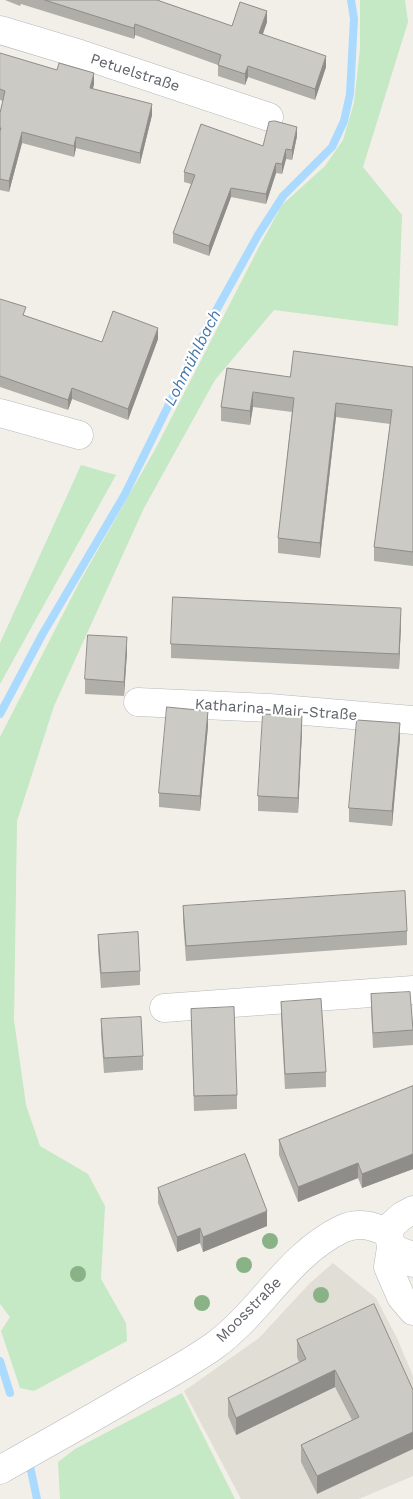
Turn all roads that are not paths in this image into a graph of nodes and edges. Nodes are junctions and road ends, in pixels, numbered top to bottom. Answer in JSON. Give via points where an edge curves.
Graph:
{"nodes":[{"id":1,"x":0,"y":30,"type":"edge"},
{"id":2,"x":269,"y":117,"type":"dead end"},
{"id":3,"x":0,"y":414,"type":"edge"},
{"id":4,"x":79,"y":435,"type":"dead end"},
{"id":5,"x":138,"y":702,"type":"dead end"},
{"id":6,"x":413,"y":720,"type":"edge"},
{"id":7,"x":413,"y":990,"type":"edge"},
{"id":8,"x":164,"y":1008,"type":"dead end"},
{"id":9,"x":413,"y":1210,"type":"edge"},
{"id":10,"x":398,"y":1248,"type":"edge"},
{"id":11,"x":413,"y":1310,"type":"edge"},
{"id":12,"x":11,"y":1464,"type":"edge"}],
"edges":[{"from":1,"to":2,"type":"street","name":"Petuelstraße"},
{"from":3,"to":4,"type":"street"},
{"from":5,"to":6,"type":"street","name":"Katharina-Mair-Straße","via":[[269,708]]},
{"from":7,"to":8,"type":"street"},
{"from":9,"to":10,"type":"street","via":[[392,1225]]},
{"from":10,"to":11,"type":"street","via":[[388,1267],[401,1297]]},
{"from":10,"to":12,"type":"street","name":"Moosstraße","via":[[371,1225],[342,1229],[294,1263],[242,1321],[214,1346]]}]}
